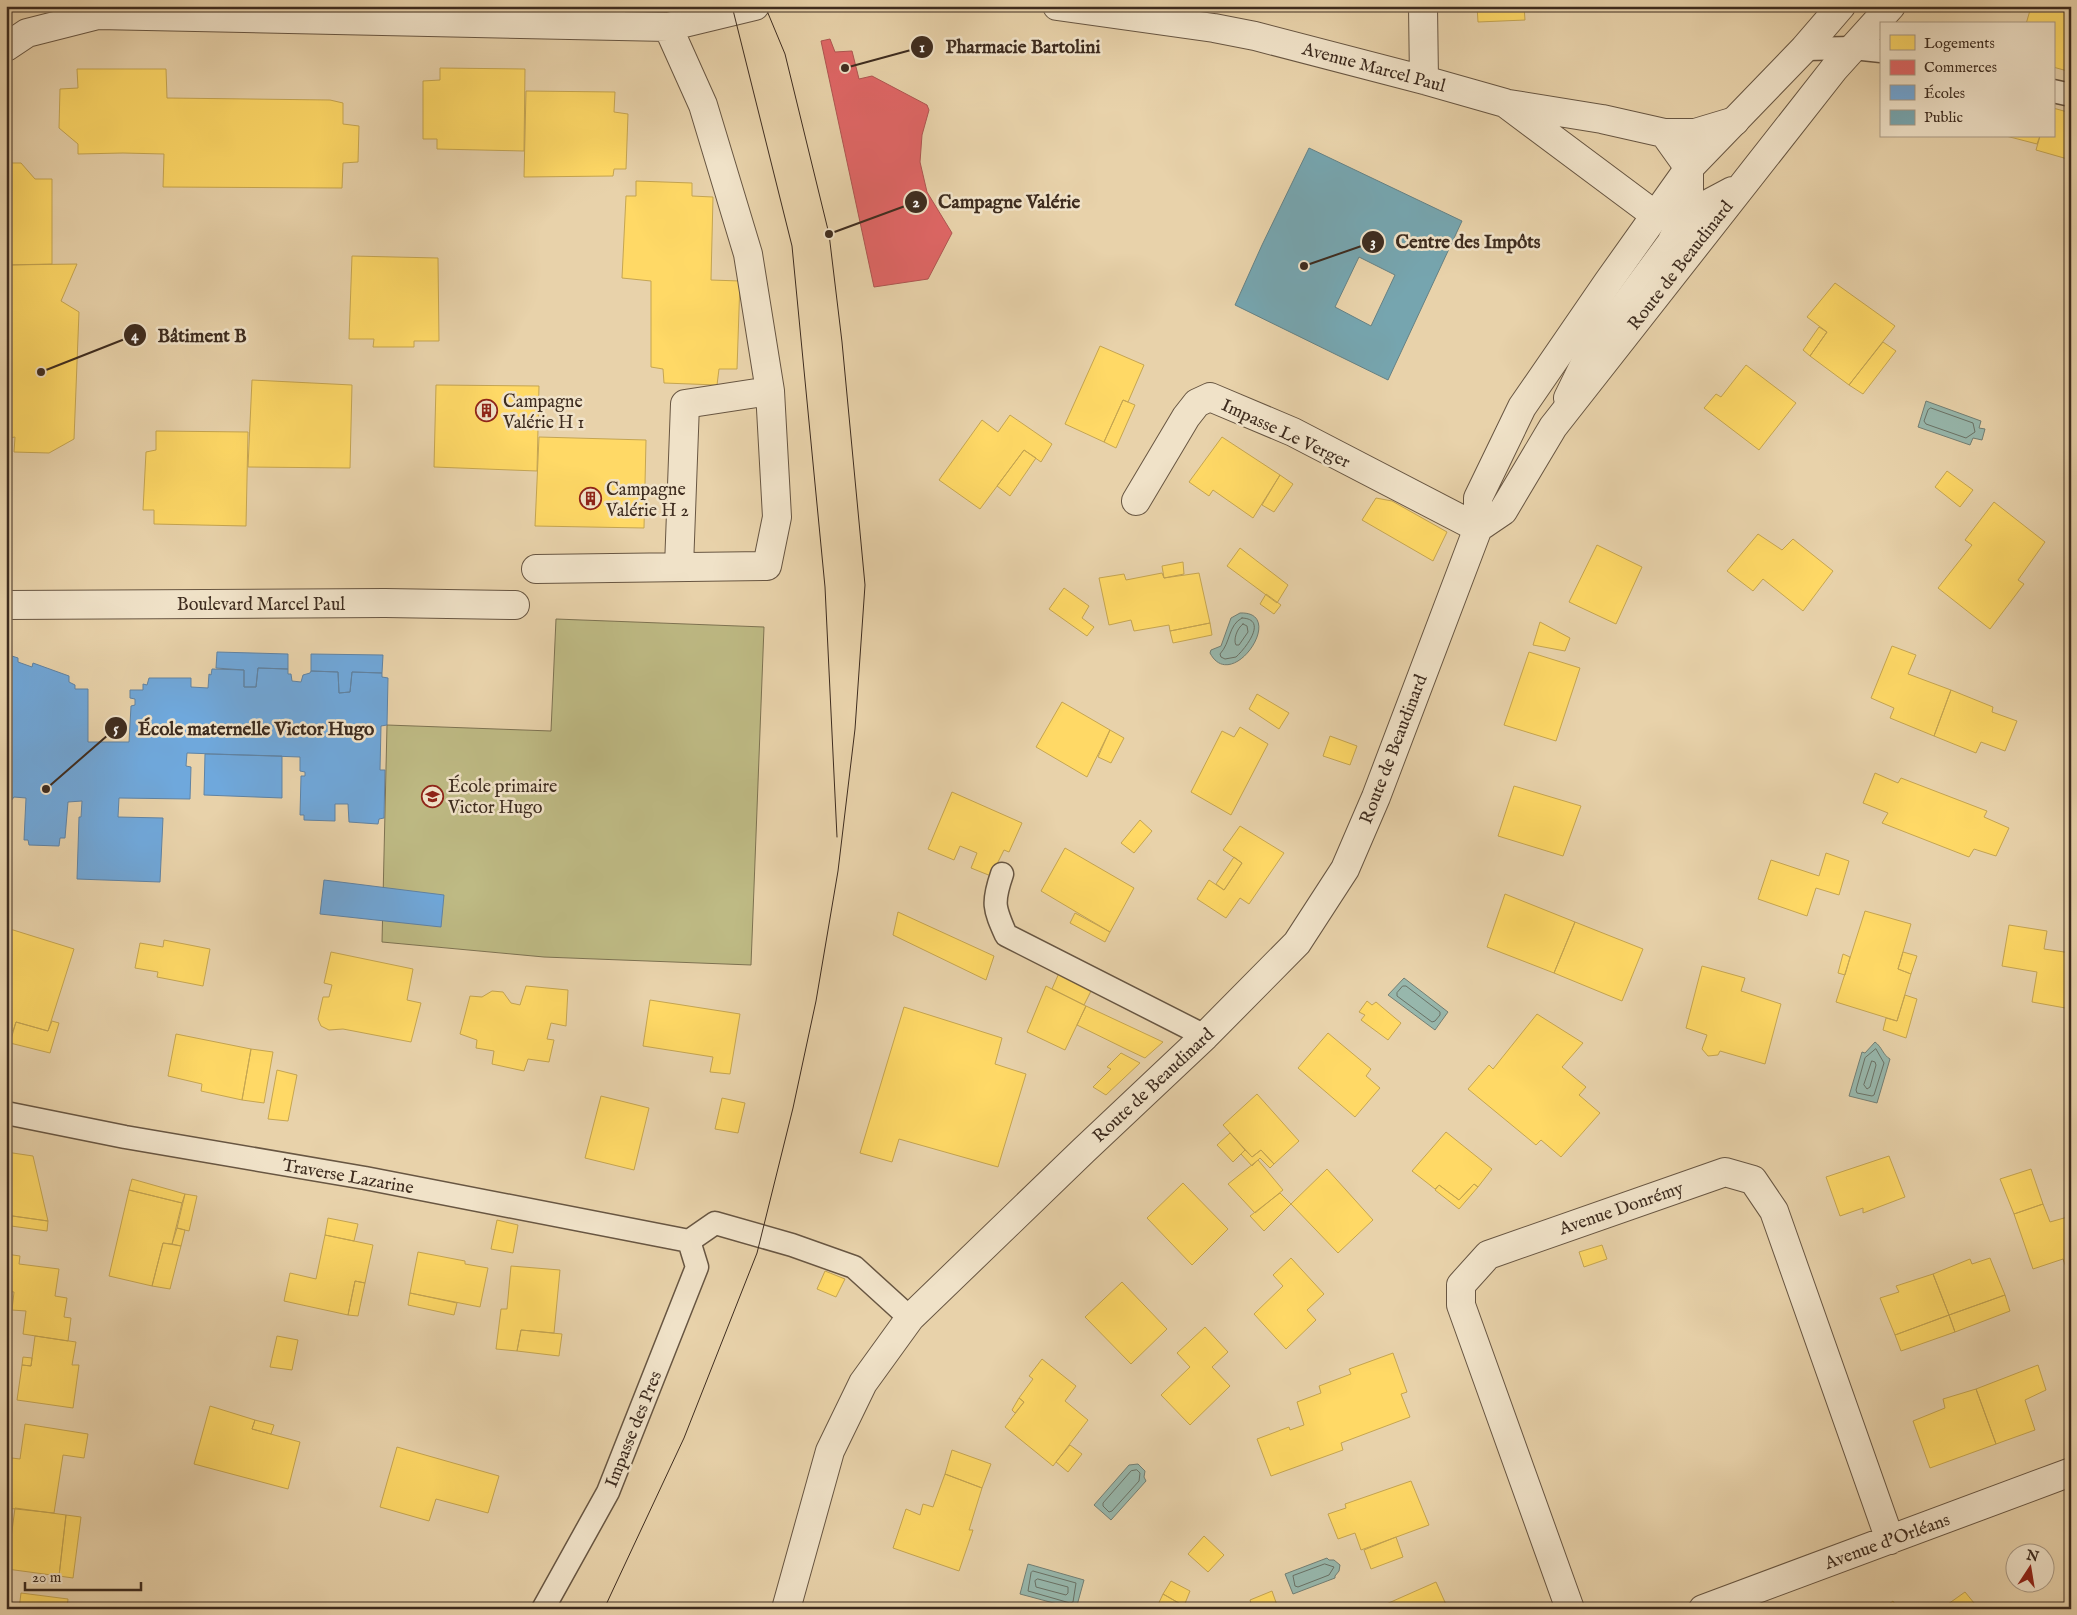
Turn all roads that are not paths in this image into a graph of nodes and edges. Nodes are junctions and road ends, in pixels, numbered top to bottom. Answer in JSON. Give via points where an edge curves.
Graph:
{"nodes":[{"id":1,"x":755,"y":6,"type":"edge"},
{"id":2,"x":1057,"y":6,"type":"edge"},
{"id":3,"x":1423,"y":6,"type":"edge"},
{"id":4,"x":1840,"y":6,"type":"edge"},
{"id":5,"x":1891,"y":6,"type":"edge"},
{"id":6,"x":614,"y":16,"type":"edge"},
{"id":7,"x":668,"y":27,"type":"junction"},
{"id":8,"x":6,"y":47,"type":"edge"},
{"id":9,"x":1853,"y":48,"type":"junction"},
{"id":10,"x":1804,"y":49,"type":"junction"},
{"id":11,"x":1880,"y":51,"type":"edge"},
{"id":12,"x":1424,"y":80,"type":"junction"},
{"id":13,"x":2054,"y":91,"type":"edge"},
{"id":14,"x":2071,"y":95,"type":"edge"},
{"id":15,"x":1505,"y":103,"type":"junction"},
{"id":16,"x":1735,"y":121,"type":"junction"},
{"id":17,"x":1664,"y":133,"type":"junction"},
{"id":18,"x":1689,"y":168,"type":"junction"},
{"id":19,"x":1742,"y":186,"type":"junction"},
{"id":20,"x":1686,"y":213,"type":"junction"},
{"id":21,"x":1655,"y":215,"type":"junction"},
{"id":22,"x":770,"y":391,"type":"junction"},
{"id":23,"x":1553,"y":427,"type":"junction"},
{"id":24,"x":1136,"y":502,"type":"dead end"},
{"id":25,"x":1478,"y":528,"type":"junction"},
{"id":26,"x":679,"y":567,"type":"junction"},
{"id":27,"x":536,"y":569,"type":"dead end"},
{"id":28,"x":6,"y":604,"type":"edge"},
{"id":29,"x":515,"y":605,"type":"dead end"},
{"id":30,"x":1002,"y":874,"type":"dead end"},
{"id":31,"x":1206,"y":1036,"type":"junction"},
{"id":32,"x":6,"y":1113,"type":"edge"},
{"id":33,"x":689,"y":1241,"type":"junction"},
{"id":34,"x":910,"y":1318,"type":"junction"},
{"id":35,"x":2071,"y":1472,"type":"edge"},
{"id":36,"x":1890,"y":1540,"type":"junction"},
{"id":37,"x":544,"y":1609,"type":"edge"},
{"id":38,"x":786,"y":1609,"type":"edge"},
{"id":39,"x":1570,"y":1609,"type":"edge"},
{"id":40,"x":1703,"y":1609,"type":"edge"}],
"edges":[{"from":1,"to":7,"type":"street"},
{"from":2,"to":12,"type":"street","name":"Avenue Marcel Paul","via":[[1238,32]]},
{"from":3,"to":12,"type":"street"},
{"from":4,"to":10,"type":"street","name":"Route de Beaudinard"},
{"from":5,"to":9,"type":"street","name":"Route de Beaudinard"},
{"from":6,"to":7,"type":"street"},
{"from":6,"to":8,"type":"street","via":[[98,15],[27,33]]},
{"from":7,"to":22,"type":"street","via":[[703,105],[748,254]]},
{"from":9,"to":10,"type":"lane"},
{"from":9,"to":11,"type":"lane"},
{"from":9,"to":19,"type":"street","name":"Route de Beaudinard"},
{"from":10,"to":16,"type":"street","name":"Route de Beaudinard"},
{"from":12,"to":15,"type":"street","name":"Avenue Marcel Paul"},
{"from":13,"to":14,"type":"lane"},
{"from":15,"to":17,"type":"street"},
{"from":15,"to":21,"type":"street","name":"Avenue Marcel Paul"},
{"from":16,"to":17,"type":"street","via":[[1695,133]]},
{"from":16,"to":18,"type":"street","name":"Route de Beaudinard"},
{"from":17,"to":18,"type":"street"},
{"from":18,"to":20,"type":"street"},
{"from":18,"to":21,"type":"street","name":"Route de Beaudinard"},
{"from":19,"to":20,"type":"street"},
{"from":19,"to":23,"type":"street","name":"Route de Beaudinard"},
{"from":20,"to":21,"type":"street","via":[[1673,217]]},
{"from":20,"to":23,"type":"street","via":[[1671,243],[1590,353]]},
{"from":21,"to":25,"type":"street","name":"Route de Beaudinard","via":[[1522,407],[1478,498]]},
{"from":22,"to":26,"type":"street","via":[[685,404]]},
{"from":22,"to":26,"type":"street","via":[[777,517],[767,566]]},
{"from":23,"to":25,"type":"street","name":"Route de Beaudinard","via":[[1502,512]]},
{"from":24,"to":25,"type":"street","name":"Impasse Le Verger","via":[[1186,417],[1197,403],[1210,397],[1293,432]]},
{"from":25,"to":31,"type":"street","name":"Route de Beaudinard","via":[[1376,797],[1345,869],[1297,943]]},
{"from":26,"to":27,"type":"street"},
{"from":28,"to":29,"type":"street","name":"Boulevard Marcel Paul"},
{"from":30,"to":31,"type":"lane","via":[[994,908],[1006,935]]},
{"from":31,"to":34,"type":"street","name":"Route de Beaudinard"},
{"from":32,"to":33,"type":"lane","name":"Traverse Lazarine","via":[[125,1138],[365,1178]]},
{"from":33,"to":34,"type":"lane","via":[[715,1223],[792,1245],[854,1267]]},
{"from":33,"to":37,"type":"lane","name":"Impasse des Pres","via":[[697,1267],[608,1492]]},
{"from":34,"to":38,"type":"street","name":"Route de Beaudinard","via":[[863,1383],[830,1451]]},
{"from":35,"to":36,"type":"street","name":"Avenue d'Orléans"},
{"from":36,"to":39,"type":"street","name":"Avenue Donrémy","via":[[1774,1211],[1753,1180],[1725,1172],[1488,1255],[1461,1285],[1461,1305]]},
{"from":36,"to":40,"type":"street","name":"Avenue d'Orléans"}]}
